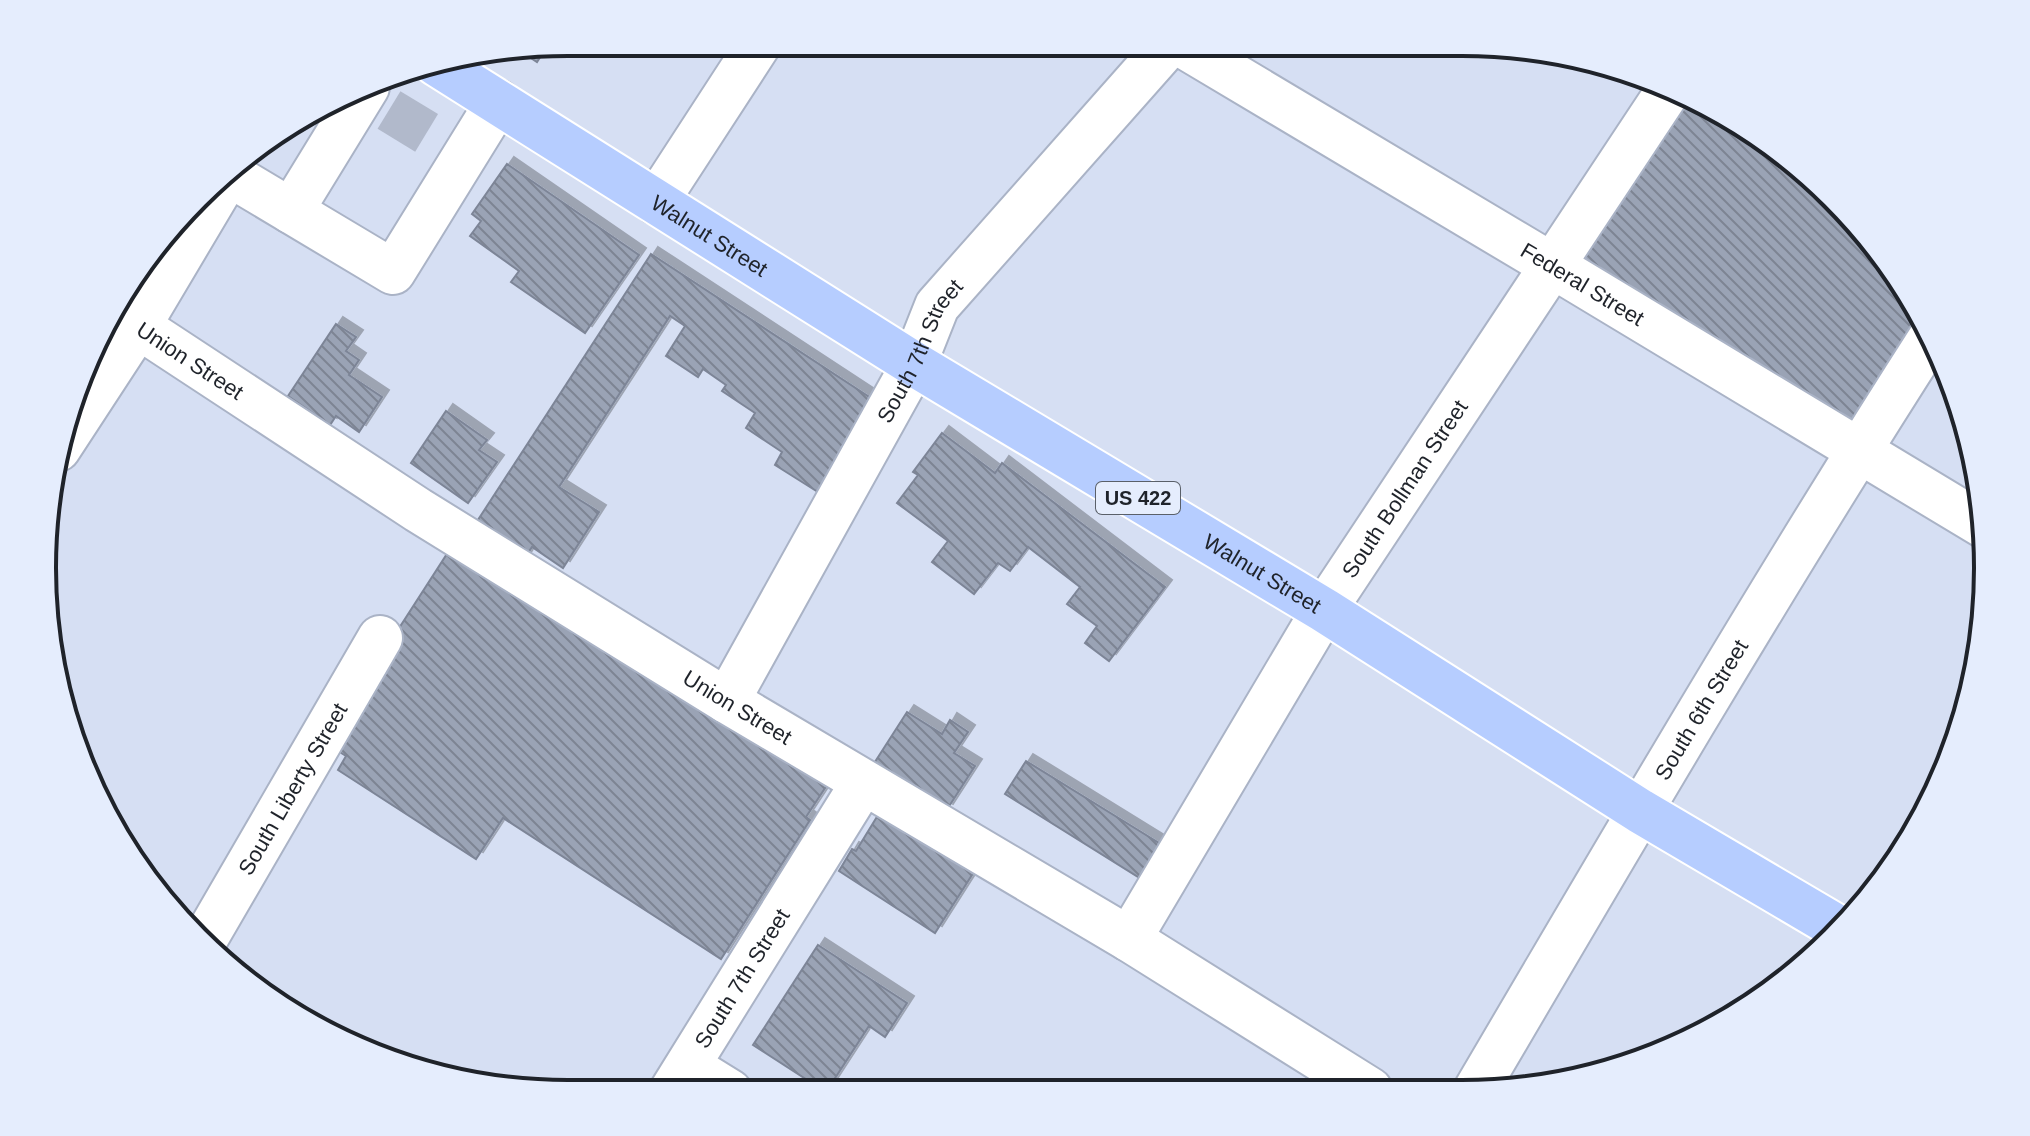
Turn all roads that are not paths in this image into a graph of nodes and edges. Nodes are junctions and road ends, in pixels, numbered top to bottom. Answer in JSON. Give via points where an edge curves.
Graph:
{"nodes":[{"id":1,"x":751,"y":56,"type":"edge"},
{"id":2,"x":1158,"y":56,"type":"edge"},
{"id":3,"x":1201,"y":56,"type":"edge"},
{"id":4,"x":447,"y":70,"type":"edge"},
{"id":5,"x":1664,"y":98,"type":"edge"},
{"id":6,"x":498,"y":102,"type":"junction"},
{"id":7,"x":373,"y":107,"type":"edge"},
{"id":8,"x":239,"y":176,"type":"edge"},
{"id":9,"x":656,"y":202,"type":"junction"},
{"id":10,"x":205,"y":207,"type":"edge"},
{"id":11,"x":291,"y":211,"type":"junction"},
{"id":12,"x":1553,"y":266,"type":"junction"},
{"id":13,"x":127,"y":318,"type":"edge"},
{"id":14,"x":1924,"y":348,"type":"edge"},
{"id":15,"x":914,"y":364,"type":"junction"},
{"id":16,"x":85,"y":397,"type":"edge"},
{"id":17,"x":1859,"y":449,"type":"junction"},
{"id":18,"x":1972,"y":518,"type":"edge"},
{"id":19,"x":1324,"y":610,"type":"junction"},
{"id":20,"x":380,"y":638,"type":"dead end"},
{"id":21,"x":727,"y":701,"type":"junction"},
{"id":22,"x":863,"y":783,"type":"junction"},
{"id":23,"x":1640,"y":811,"type":"junction"},
{"id":24,"x":1830,"y":923,"type":"edge"},
{"id":25,"x":209,"y":933,"type":"edge"},
{"id":26,"x":1129,"y":939,"type":"junction"},
{"id":27,"x":679,"y":1079,"type":"edge"},
{"id":28,"x":1482,"y":1079,"type":"edge"},
{"id":29,"x":1354,"y":1080,"type":"edge"}],
"edges":[{"from":1,"to":9,"type":"street"},
{"from":2,"to":15,"type":"street","name":"South 7th Street","via":[[937,306]]},
{"from":3,"to":12,"type":"street","name":"Federal Street"},
{"from":4,"to":6,"type":"highway","name":"Walnut Street","number":"US 422"},
{"from":5,"to":12,"type":"street","name":"South Bollman Street"},
{"from":6,"to":9,"type":"highway","name":"Walnut Street","number":"US 422"},
{"from":6,"to":11,"type":"street","via":[[446,157],[393,272]]},
{"from":7,"to":11,"type":"street"},
{"from":8,"to":11,"type":"street"},
{"from":9,"to":15,"type":"highway","name":"Walnut Street","number":"US 422"},
{"from":10,"to":13,"type":"street"},
{"from":12,"to":17,"type":"street","name":"Federal Street"},
{"from":12,"to":19,"type":"street","name":"South Bollman Street"},
{"from":13,"to":16,"type":"street"},
{"from":13,"to":21,"type":"street","name":"Union Street","via":[[418,510]]},
{"from":14,"to":17,"type":"street","name":"South 6th Street"},
{"from":15,"to":19,"type":"highway","name":"Walnut Street","number":"US 422"},
{"from":15,"to":21,"type":"street","name":"South 7th Street"},
{"from":17,"to":18,"type":"street","name":"Federal Street"},
{"from":17,"to":23,"type":"street","name":"South 6th Street"},
{"from":19,"to":23,"type":"highway","name":"Walnut Street","number":"US 422"},
{"from":19,"to":26,"type":"street","name":"South Bollman Street"},
{"from":20,"to":25,"type":"street","name":"South Liberty Street"},
{"from":21,"to":22,"type":"street","name":"Union Street"},
{"from":22,"to":26,"type":"street","name":"Union Street"},
{"from":22,"to":27,"type":"street","name":"South 7th Street"},
{"from":23,"to":24,"type":"highway","name":"Walnut Street","number":"US 422"},
{"from":23,"to":28,"type":"street","name":"South 6th Street"},
{"from":26,"to":29,"type":"street","name":"Union Street"}]}
